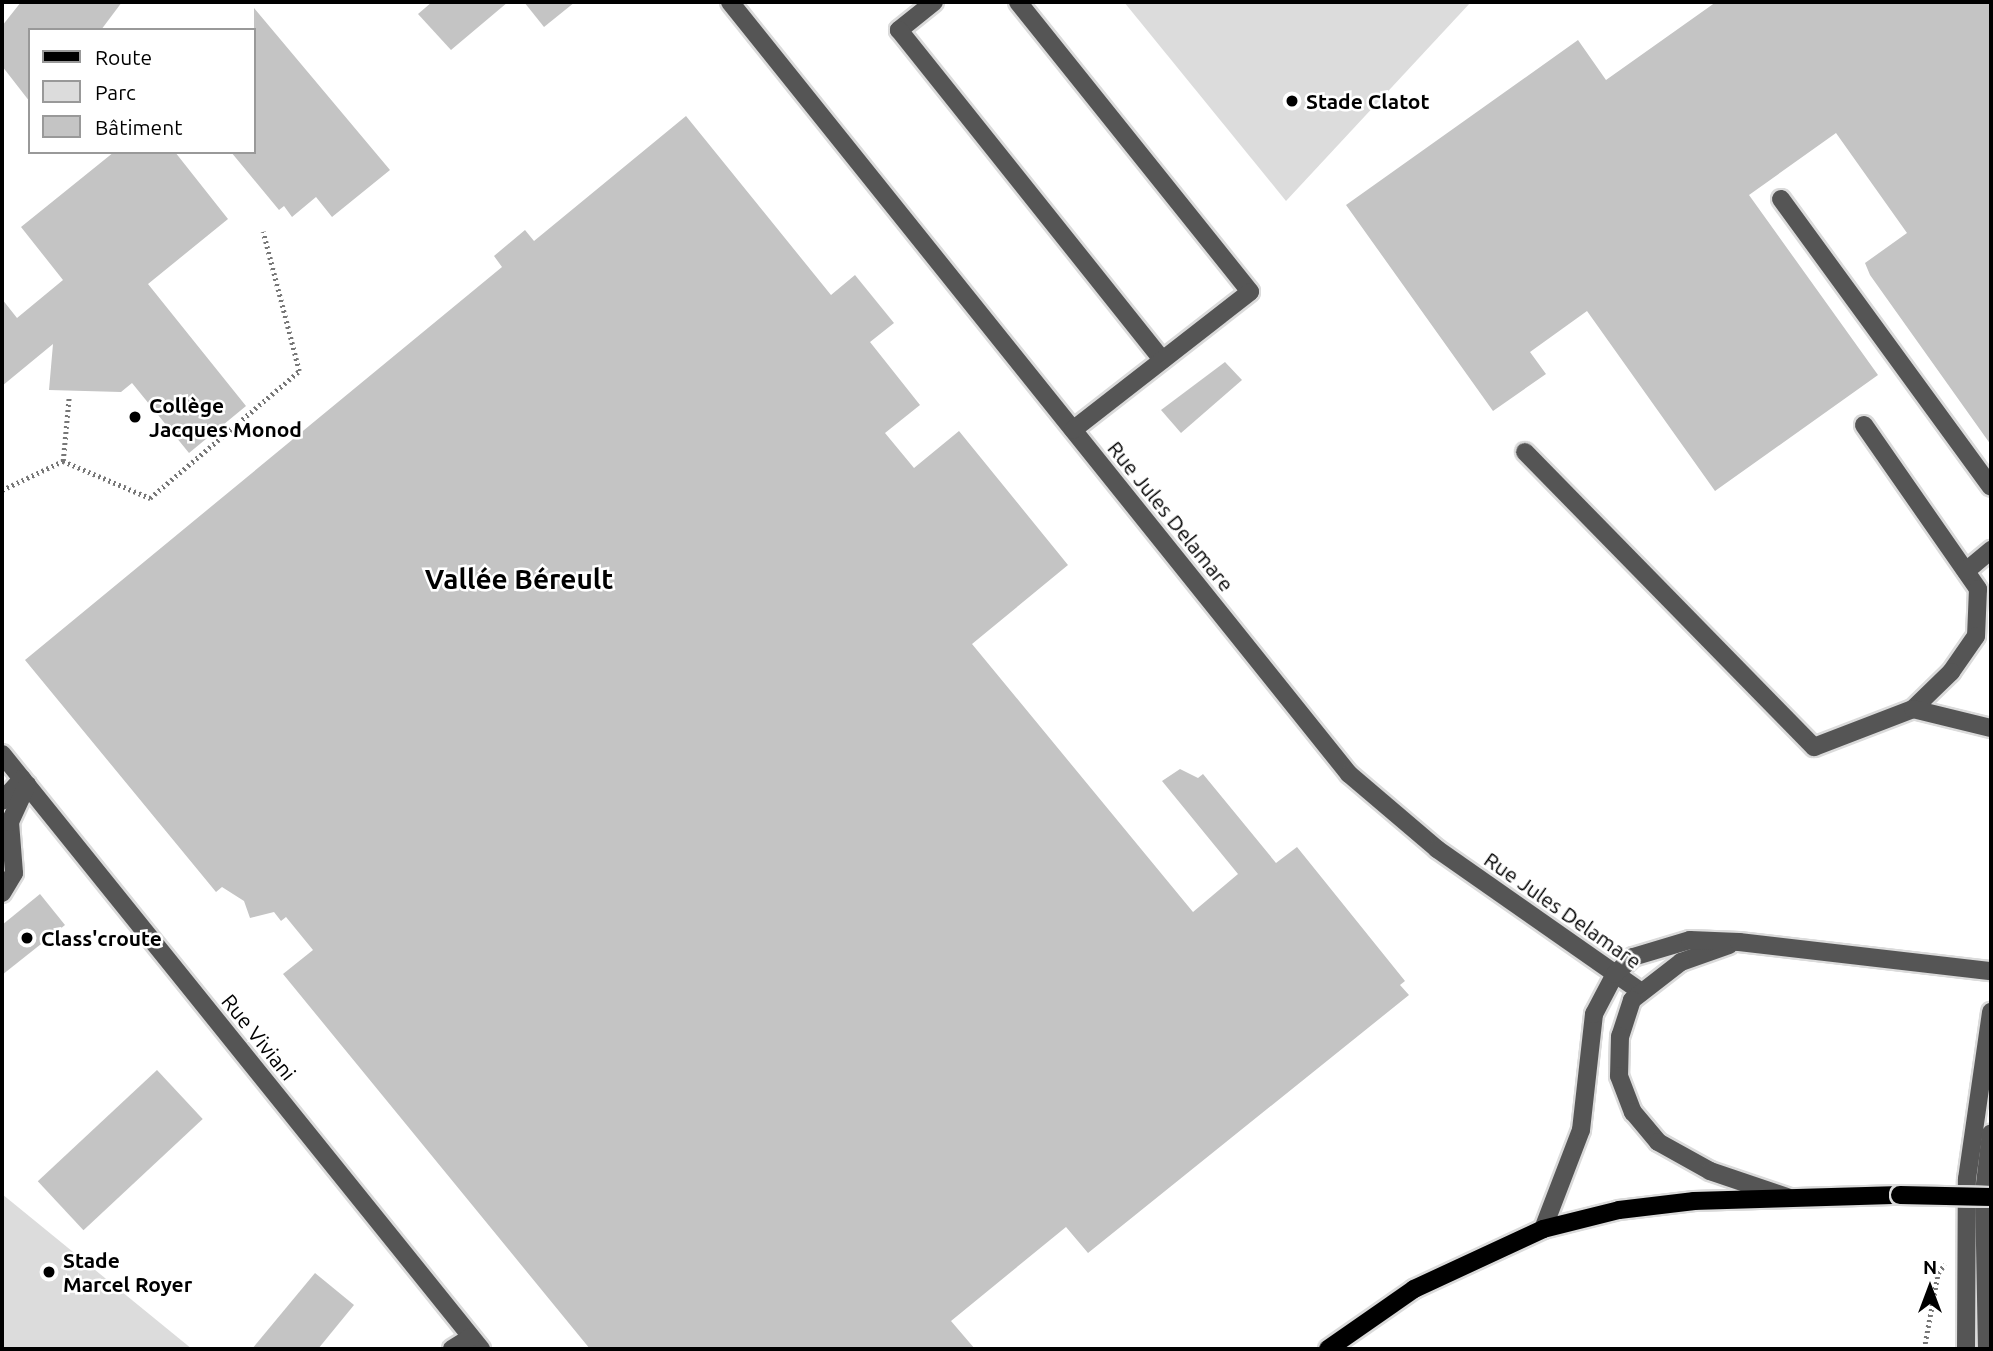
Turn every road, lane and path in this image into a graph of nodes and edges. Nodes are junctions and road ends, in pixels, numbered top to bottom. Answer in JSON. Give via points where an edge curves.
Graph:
{"nodes":[{"id":1,"x":730,"y":2,"type":"edge"},
{"id":2,"x":934,"y":2,"type":"edge"},
{"id":3,"x":1018,"y":2,"type":"edge"},
{"id":4,"x":1781,"y":199,"type":"dead end"},
{"id":5,"x":263,"y":232,"type":"dead end"},
{"id":6,"x":1162,"y":360,"type":"junction"},
{"id":7,"x":69,"y":396,"type":"dead end"},
{"id":8,"x":1864,"y":425,"type":"dead end"},
{"id":9,"x":1073,"y":430,"type":"junction"},
{"id":10,"x":1525,"y":452,"type":"dead end"},
{"id":11,"x":63,"y":461,"type":"junction"},
{"id":12,"x":1991,"y":487,"type":"edge"},
{"id":13,"x":2,"y":490,"type":"edge"},
{"id":14,"x":1991,"y":550,"type":"edge"},
{"id":15,"x":1966,"y":571,"type":"junction"},
{"id":16,"x":1913,"y":709,"type":"junction"},
{"id":17,"x":1991,"y":728,"type":"edge"},
{"id":18,"x":2,"y":754,"type":"edge"},
{"id":19,"x":25,"y":782,"type":"junction"},
{"id":20,"x":2,"y":801,"type":"edge"},
{"id":21,"x":2,"y":893,"type":"edge"},
{"id":22,"x":1739,"y":942,"type":"junction"},
{"id":23,"x":1991,"y":971,"type":"edge"},
{"id":24,"x":1615,"y":974,"type":"junction"},
{"id":25,"x":1641,"y":992,"type":"junction"},
{"id":26,"x":1991,"y":1012,"type":"edge"},
{"id":27,"x":1991,"y":1133,"type":"edge"},
{"id":28,"x":1991,"y":1197,"type":"edge"},
{"id":29,"x":1791,"y":1198,"type":"junction"},
{"id":30,"x":1543,"y":1229,"type":"junction"},
{"id":31,"x":1966,"y":1240,"type":"junction"},
{"id":32,"x":1352,"y":1328,"type":"junction"},
{"id":33,"x":476,"y":1343,"type":"edge"},
{"id":34,"x":1962,"y":1348,"type":"edge"},
{"id":35,"x":1987,"y":1348,"type":"edge"},
{"id":36,"x":453,"y":1349,"type":"edge"},
{"id":37,"x":1328,"y":1349,"type":"edge"},
{"id":38,"x":1343,"y":1349,"type":"edge"},
{"id":39,"x":1924,"y":1349,"type":"edge"}],
"edges":[{"from":1,"to":9,"type":"street","name":"Rue Jules Delamare"},
{"from":2,"to":6,"type":"street","via":[[899,30]]},
{"from":3,"to":6,"type":"street","via":[[1250,292]]},
{"from":4,"to":12,"type":"street"},
{"from":5,"to":11,"type":"path","via":[[299,371],[150,498]]},
{"from":6,"to":9,"type":"street"},
{"from":7,"to":11,"type":"path"},
{"from":8,"to":15,"type":"street"},
{"from":9,"to":24,"type":"street","name":"Rue Jules Delamare","via":[[1349,774],[1437,849]]},
{"from":10,"to":16,"type":"street","via":[[1814,747]]},
{"from":11,"to":13,"type":"path"},
{"from":14,"to":15,"type":"street"},
{"from":15,"to":16,"type":"street","via":[[1978,589],[1976,636],[1951,672]]},
{"from":16,"to":17,"type":"street"},
{"from":18,"to":19,"type":"street","name":"Rue Viviani"},
{"from":19,"to":20,"type":"street"},
{"from":19,"to":21,"type":"street","via":[[10,822],[14,873]]},
{"from":19,"to":33,"type":"street","name":"Rue Viviani"},
{"from":22,"to":23,"type":"street"},
{"from":22,"to":24,"type":"street","via":[[1658,945],[1633,957]]},
{"from":22,"to":25,"type":"street","via":[[1681,962]]},
{"from":24,"to":25,"type":"street","name":"Rue Jules Delamare"},
{"from":24,"to":30,"type":"street","via":[[1594,1014],[1581,1130]]},
{"from":25,"to":29,"type":"street","via":[[1632,1000],[1620,1036],[1619,1076],[1633,1112],[1658,1142],[1710,1171]]},
{"from":26,"to":31,"type":"street","via":[[1969,1145]]},
{"from":27,"to":35,"type":"street","via":[[1984,1192]]},
{"from":28,"to":29,"type":"main road","bridge":true},
{"from":29,"to":30,"type":"main road","via":[[1632,1208]]},
{"from":30,"to":32,"type":"main road","via":[[1464,1261]]},
{"from":31,"to":34,"type":"street"},
{"from":31,"to":39,"type":"path","via":[[1938,1273]]},
{"from":32,"to":37,"type":"main road"},
{"from":32,"to":38,"type":"street"},
{"from":33,"to":36,"type":"street"},
{"from":34,"to":35,"type":"street"}]}
